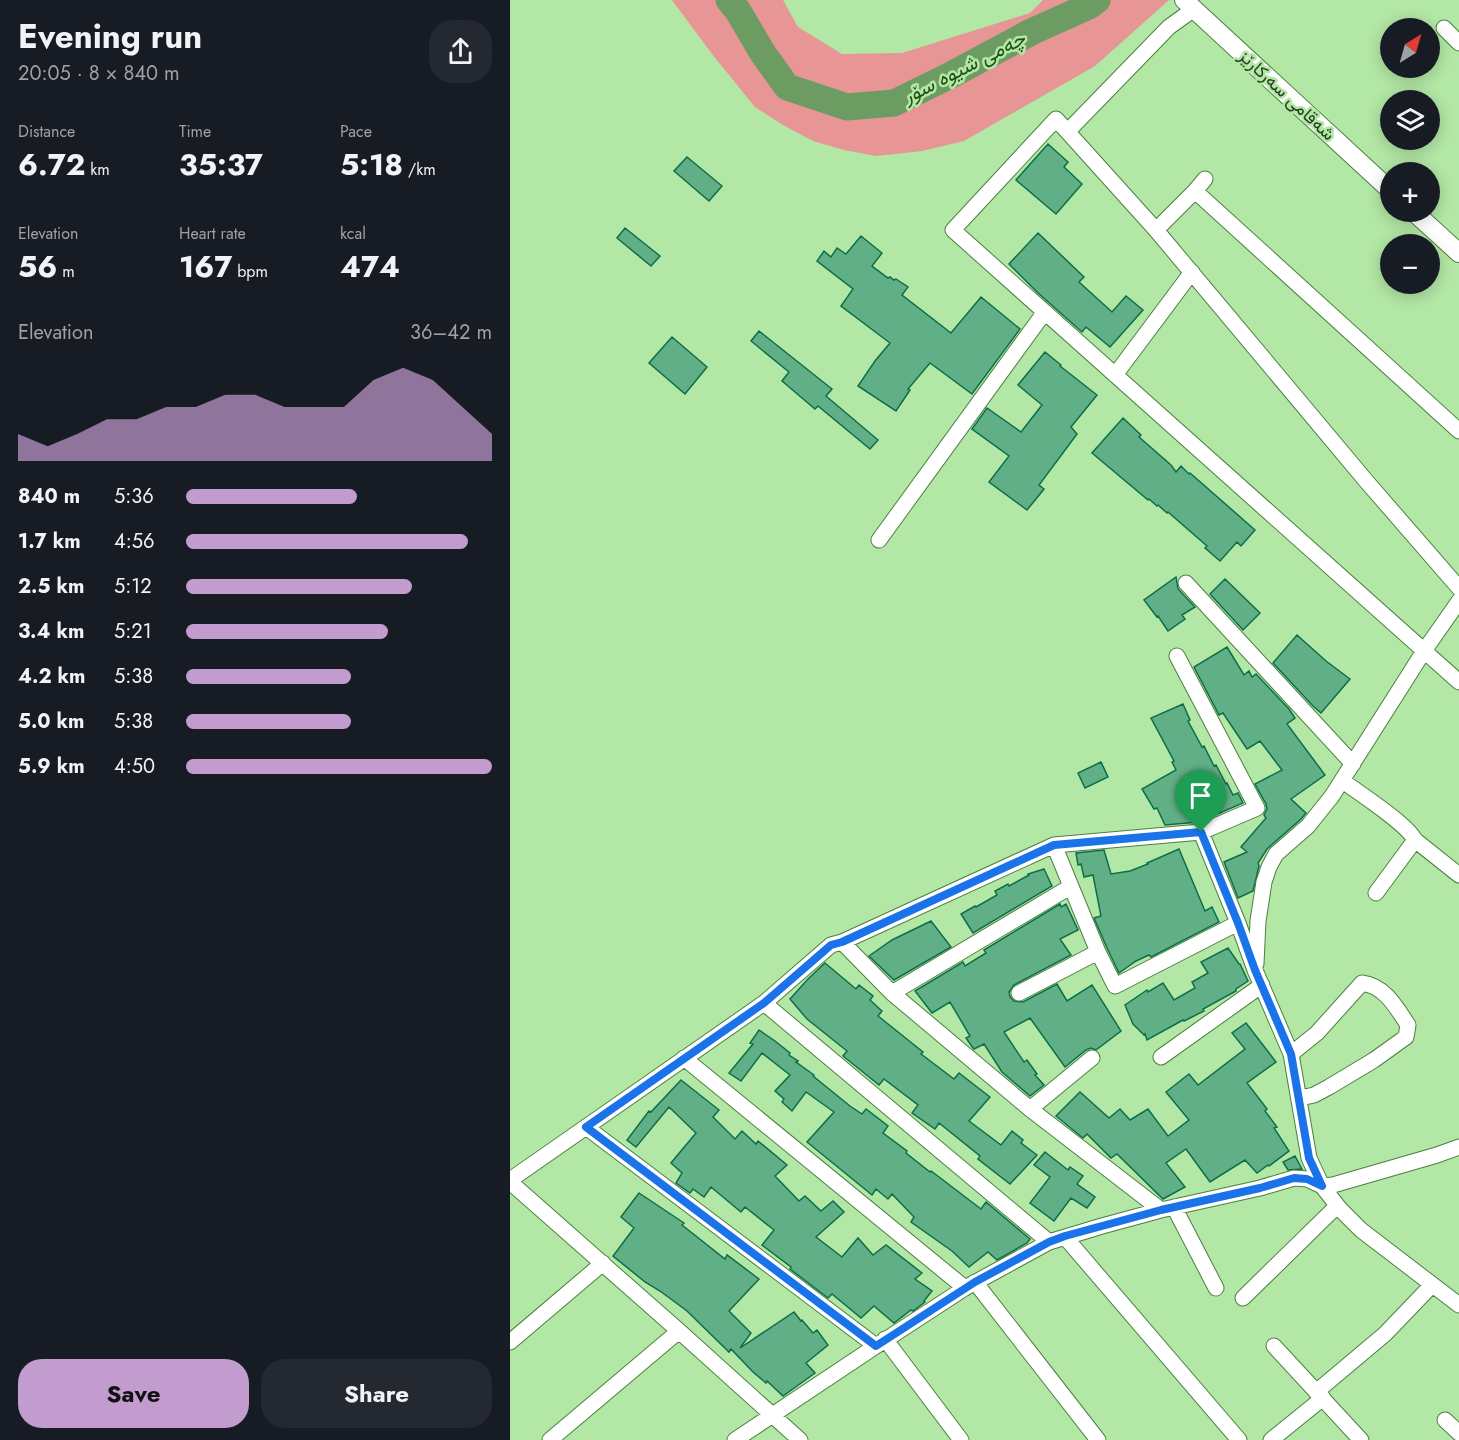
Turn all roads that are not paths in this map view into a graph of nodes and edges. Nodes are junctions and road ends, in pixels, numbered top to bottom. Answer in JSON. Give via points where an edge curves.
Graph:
{"nodes":[{"id":1,"x":1189,"y":5,"type":"edge"},
{"id":2,"x":1444,"y":28,"type":"dead end"},
{"id":3,"x":1459,"y":44,"type":"edge"},
{"id":4,"x":1068,"y":131,"type":"junction"},
{"id":5,"x":1205,"y":178,"type":"dead end"},
{"id":6,"x":1380,"y":181,"type":"edge"},
{"id":7,"x":1195,"y":191,"type":"junction"},
{"id":8,"x":1425,"y":222,"type":"edge"},
{"id":9,"x":1156,"y":230,"type":"junction"},
{"id":10,"x":1459,"y":253,"type":"edge"},
{"id":11,"x":1192,"y":272,"type":"junction"},
{"id":12,"x":1044,"y":313,"type":"junction"},
{"id":13,"x":1115,"y":375,"type":"junction"},
{"id":14,"x":1459,"y":431,"type":"edge"},
{"id":15,"x":879,"y":540,"type":"dead end"},
{"id":16,"x":1186,"y":583,"type":"dead end"},
{"id":17,"x":1459,"y":588,"type":"edge"},
{"id":18,"x":1459,"y":602,"type":"edge"},
{"id":19,"x":1424,"y":651,"type":"junction"},
{"id":20,"x":1177,"y":656,"type":"dead end"},
{"id":21,"x":1459,"y":682,"type":"edge"},
{"id":22,"x":1353,"y":764,"type":"junction"},
{"id":23,"x":1343,"y":781,"type":"junction"},
{"id":24,"x":1201,"y":832,"type":"junction"},
{"id":25,"x":1415,"y":840,"type":"junction"},
{"id":26,"x":1054,"y":845,"type":"junction"},
{"id":27,"x":1458,"y":871,"type":"edge"},
{"id":28,"x":1070,"y":887,"type":"junction"},
{"id":29,"x":1376,"y":893,"type":"dead end"},
{"id":30,"x":1238,"y":923,"type":"junction"},
{"id":31,"x":842,"y":942,"type":"junction"},
{"id":32,"x":1098,"y":952,"type":"junction"},
{"id":33,"x":1255,"y":970,"type":"junction"},
{"id":34,"x":1262,"y":985,"type":"junction"},
{"id":35,"x":892,"y":993,"type":"junction"},
{"id":36,"x":1019,"y":993,"type":"dead end"},
{"id":37,"x":764,"y":1003,"type":"junction"},
{"id":38,"x":1291,"y":1054,"type":"junction"},
{"id":39,"x":1161,"y":1057,"type":"dead end"},
{"id":40,"x":684,"y":1058,"type":"junction"},
{"id":41,"x":1092,"y":1058,"type":"dead end"},
{"id":42,"x":1299,"y":1098,"type":"junction"},
{"id":43,"x":1030,"y":1109,"type":"junction"},
{"id":44,"x":586,"y":1127,"type":"junction"},
{"id":45,"x":1459,"y":1147,"type":"edge"},
{"id":46,"x":510,"y":1181,"type":"edge"},
{"id":47,"x":1322,"y":1186,"type":"junction"},
{"id":48,"x":1336,"y":1206,"type":"junction"},
{"id":49,"x":1167,"y":1209,"type":"junction"},
{"id":50,"x":1065,"y":1236,"type":"junction"},
{"id":51,"x":1049,"y":1242,"type":"junction"},
{"id":52,"x":603,"y":1263,"type":"junction"},
{"id":53,"x":970,"y":1285,"type":"junction"},
{"id":54,"x":1432,"y":1285,"type":"junction"},
{"id":55,"x":1216,"y":1287,"type":"dead end"},
{"id":56,"x":1243,"y":1298,"type":"dead end"},
{"id":57,"x":1458,"y":1302,"type":"edge"},
{"id":58,"x":680,"y":1331,"type":"junction"},
{"id":59,"x":510,"y":1342,"type":"edge"},
{"id":60,"x":880,"y":1343,"type":"junction"},
{"id":61,"x":1274,"y":1346,"type":"dead end"},
{"id":62,"x":1319,"y":1395,"type":"junction"},
{"id":63,"x":772,"y":1415,"type":"junction"},
{"id":64,"x":1445,"y":1420,"type":"dead end"},
{"id":65,"x":1459,"y":1433,"type":"edge"},
{"id":66,"x":550,"y":1440,"type":"edge"},
{"id":67,"x":735,"y":1440,"type":"edge"},
{"id":68,"x":800,"y":1440,"type":"edge"},
{"id":69,"x":961,"y":1440,"type":"edge"},
{"id":70,"x":1098,"y":1440,"type":"edge"},
{"id":71,"x":1239,"y":1440,"type":"edge"},
{"id":72,"x":1271,"y":1440,"type":"edge"},
{"id":73,"x":1361,"y":1440,"type":"edge"}],
"edges":[{"from":1,"to":4,"type":"street"},
{"from":1,"to":6,"type":"main road","name":"شەقامی سەرکارێز"},
{"from":2,"to":3,"type":"street"},
{"from":4,"to":9,"type":"street"},
{"from":4,"to":12,"type":"street","via":[[1056,119],[953,230]]},
{"from":5,"to":7,"type":"street"},
{"from":7,"to":9,"type":"street"},
{"from":7,"to":14,"type":"street"},
{"from":8,"to":10,"type":"main road"},
{"from":9,"to":11,"type":"street"},
{"from":11,"to":13,"type":"street"},
{"from":11,"to":17,"type":"street"},
{"from":12,"to":13,"type":"street"},
{"from":12,"to":15,"type":"street"},
{"from":13,"to":19,"type":"street"},
{"from":16,"to":22,"type":"street"},
{"from":18,"to":19,"type":"street"},
{"from":19,"to":21,"type":"street"},
{"from":19,"to":22,"type":"street"},
{"from":20,"to":24,"type":"street","via":[[1257,808]]},
{"from":22,"to":23,"type":"street"},
{"from":23,"to":25,"type":"street","via":[[1398,821]]},
{"from":23,"to":33,"type":"street","via":[[1308,826],[1276,854],[1269,867],[1258,921]]},
{"from":24,"to":26,"type":"street"},
{"from":24,"to":30,"type":"street"},
{"from":25,"to":27,"type":"street"},
{"from":25,"to":29,"type":"street"},
{"from":26,"to":28,"type":"street"},
{"from":26,"to":31,"type":"street"},
{"from":28,"to":32,"type":"street"},
{"from":28,"to":35,"type":"street"},
{"from":30,"to":32,"type":"street","via":[[1115,986]]},
{"from":30,"to":33,"type":"street"},
{"from":31,"to":35,"type":"street"},
{"from":31,"to":37,"type":"street","via":[[831,945]]},
{"from":32,"to":36,"type":"street"},
{"from":33,"to":34,"type":"street"},
{"from":34,"to":38,"type":"street"},
{"from":34,"to":39,"type":"street"},
{"from":35,"to":43,"type":"street"},
{"from":37,"to":40,"type":"street"},
{"from":37,"to":51,"type":"street"},
{"from":38,"to":42,"type":"street"},
{"from":38,"to":42,"type":"street","via":[[1317,1033],[1362,983],[1393,1002],[1408,1025],[1406,1037],[1374,1059],[1314,1095]]},
{"from":40,"to":44,"type":"street"},
{"from":40,"to":53,"type":"street"},
{"from":41,"to":43,"type":"street"},
{"from":42,"to":47,"type":"street","via":[[1309,1158]]},
{"from":43,"to":49,"type":"street"},
{"from":44,"to":46,"type":"street"},
{"from":44,"to":60,"type":"street"},
{"from":45,"to":47,"type":"street"},
{"from":46,"to":52,"type":"street"},
{"from":47,"to":48,"type":"street"},
{"from":47,"to":49,"type":"street","via":[[1294,1178]]},
{"from":48,"to":54,"type":"street"},
{"from":48,"to":56,"type":"street"},
{"from":49,"to":50,"type":"street"},
{"from":49,"to":55,"type":"street"},
{"from":50,"to":51,"type":"street"},
{"from":50,"to":71,"type":"street"},
{"from":51,"to":53,"type":"street"},
{"from":52,"to":58,"type":"street"},
{"from":52,"to":59,"type":"street"},
{"from":53,"to":60,"type":"street"},
{"from":53,"to":70,"type":"street"},
{"from":54,"to":57,"type":"street"},
{"from":54,"to":62,"type":"street"},
{"from":58,"to":63,"type":"street"},
{"from":58,"to":66,"type":"street"},
{"from":60,"to":63,"type":"street"},
{"from":60,"to":69,"type":"street"},
{"from":61,"to":62,"type":"street"},
{"from":62,"to":72,"type":"street"},
{"from":62,"to":73,"type":"street"},
{"from":63,"to":67,"type":"street"},
{"from":63,"to":68,"type":"street"},
{"from":64,"to":65,"type":"street"}]}
